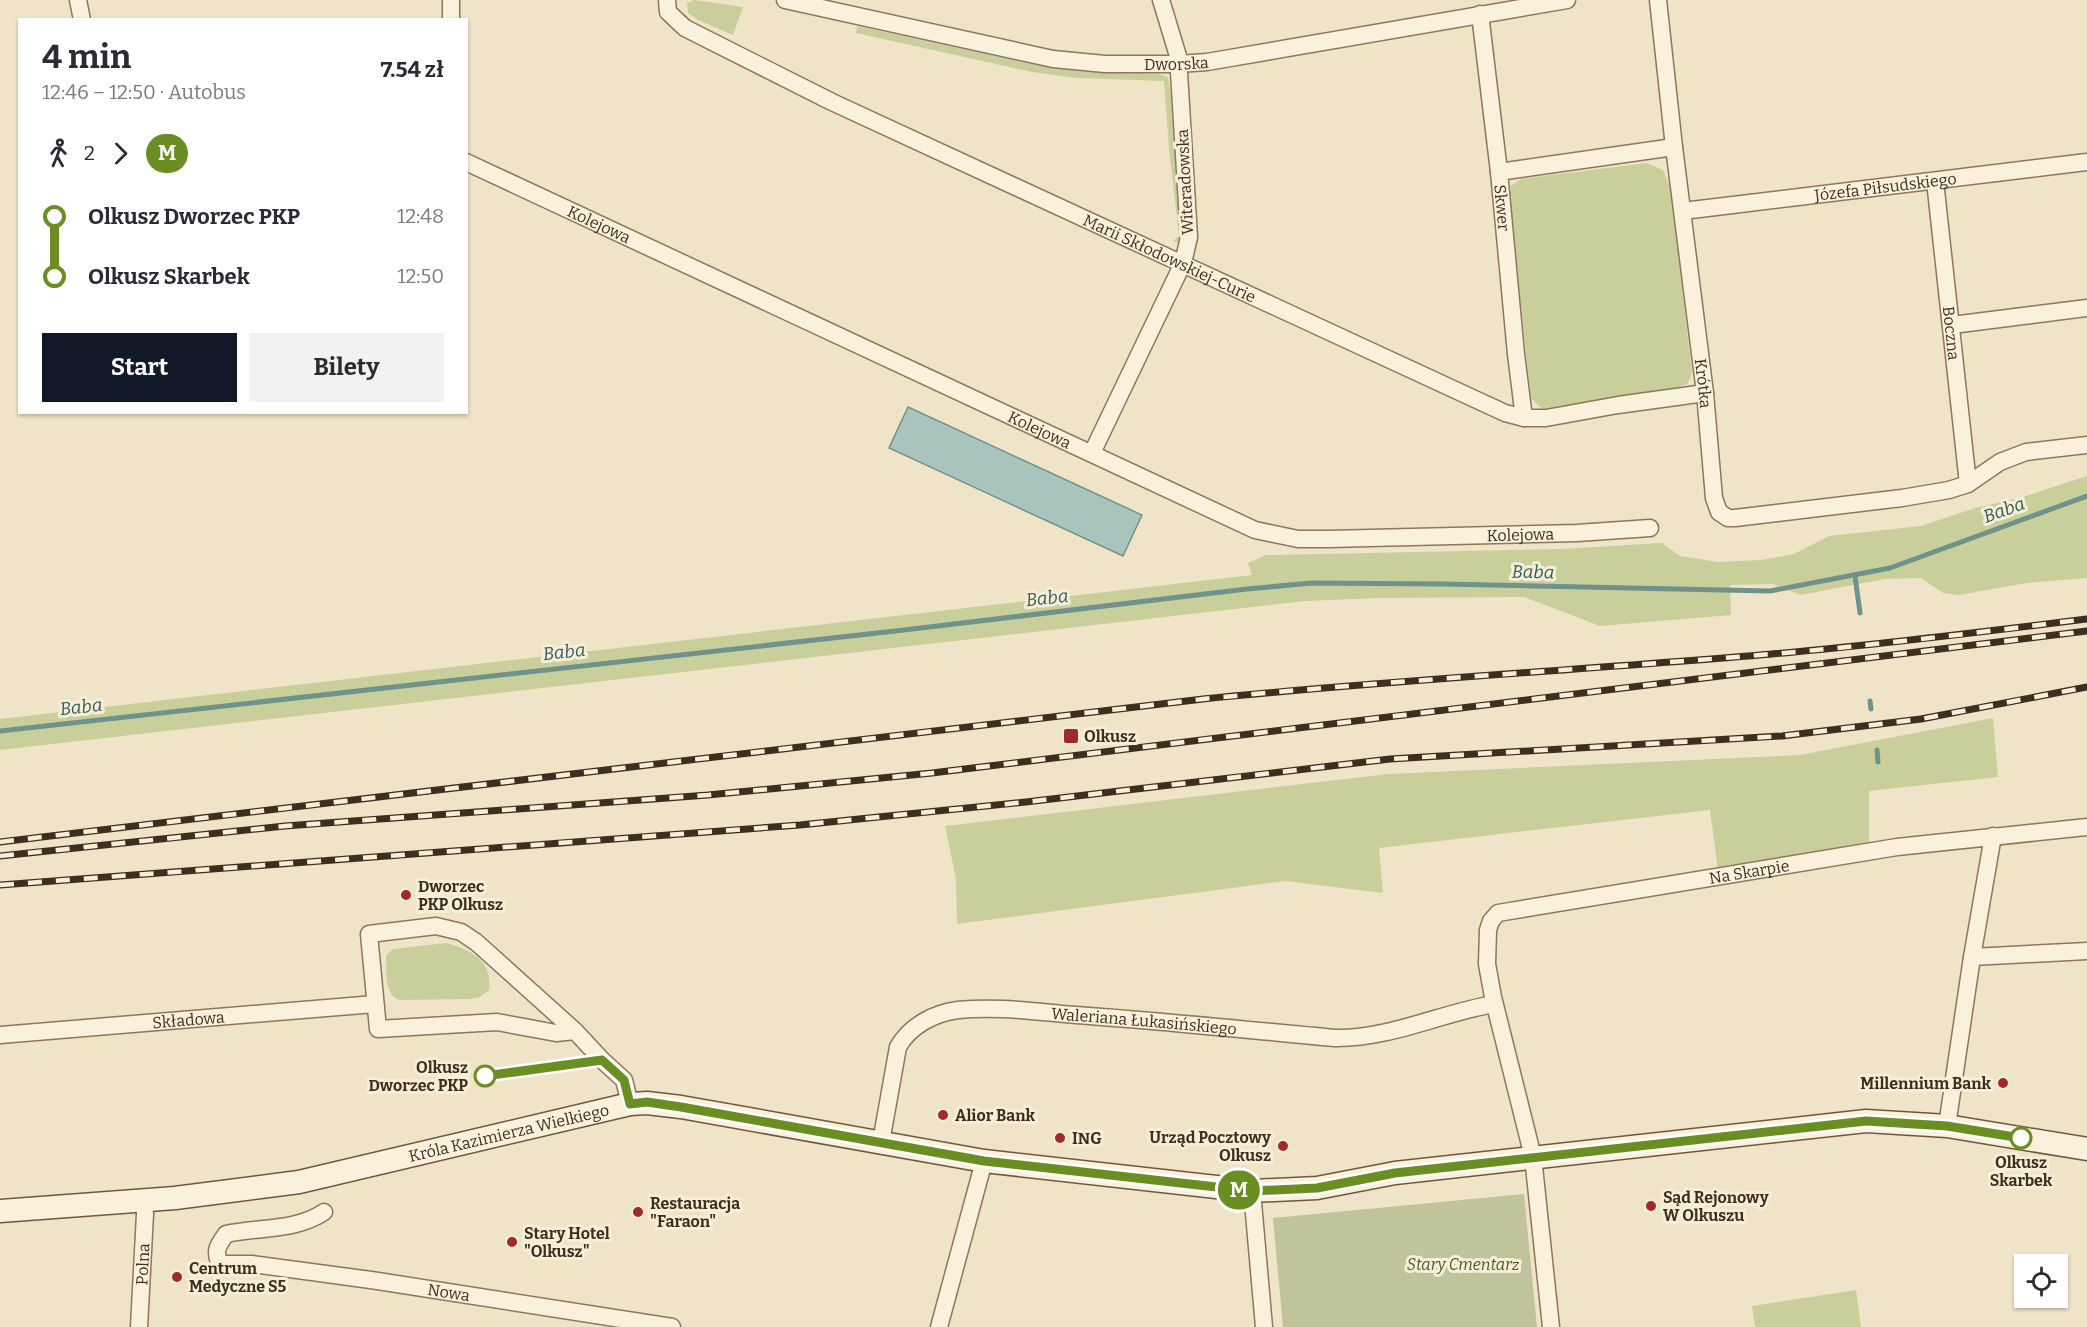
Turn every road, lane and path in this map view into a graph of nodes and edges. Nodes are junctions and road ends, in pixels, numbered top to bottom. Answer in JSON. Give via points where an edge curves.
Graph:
{"nodes":[{"id":1,"x":78,"y":0,"type":"edge"},
{"id":2,"x":451,"y":0,"type":"edge"},
{"id":3,"x":667,"y":0,"type":"edge"},
{"id":4,"x":785,"y":0,"type":"edge"},
{"id":5,"x":1161,"y":0,"type":"edge"},
{"id":6,"x":1567,"y":0,"type":"edge"},
{"id":7,"x":1658,"y":0,"type":"edge"},
{"id":8,"x":1480,"y":14,"type":"junction"},
{"id":9,"x":82,"y":18,"type":"edge"},
{"id":10,"x":451,"y":18,"type":"edge"},
{"id":11,"x":1178,"y":64,"type":"junction"},
{"id":12,"x":1674,"y":147,"type":"junction"},
{"id":13,"x":2087,"y":162,"type":"edge"},
{"id":14,"x":468,"y":163,"type":"edge"},
{"id":15,"x":1499,"y":172,"type":"junction"},
{"id":16,"x":1935,"y":181,"type":"junction"},
{"id":17,"x":1683,"y":211,"type":"junction"},
{"id":18,"x":1183,"y":263,"type":"junction"},
{"id":19,"x":2087,"y":308,"type":"edge"},
{"id":20,"x":1952,"y":325,"type":"junction"},
{"id":21,"x":1705,"y":393,"type":"junction"},
{"id":22,"x":1524,"y":418,"type":"junction"},
{"id":23,"x":2087,"y":445,"type":"edge"},
{"id":24,"x":1092,"y":453,"type":"junction"},
{"id":25,"x":1968,"y":484,"type":"junction"},
{"id":26,"x":1650,"y":528,"type":"dead end"},
{"id":27,"x":2087,"y":828,"type":"edge"},
{"id":28,"x":1993,"y":836,"type":"junction"},
{"id":29,"x":2087,"y":951,"type":"edge"},
{"id":30,"x":1972,"y":957,"type":"junction"},
{"id":31,"x":1493,"y":1001,"type":"junction"},
{"id":32,"x":375,"y":1004,"type":"junction"},
{"id":33,"x":575,"y":1031,"type":"junction"},
{"id":34,"x":0,"y":1035,"type":"edge"},
{"id":35,"x":630,"y":1104,"type":"junction"},
{"id":36,"x":1947,"y":1126,"type":"junction"},
{"id":37,"x":881,"y":1142,"type":"junction"},
{"id":38,"x":2087,"y":1149,"type":"edge"},
{"id":39,"x":1533,"y":1156,"type":"junction"},
{"id":40,"x":984,"y":1161,"type":"junction"},
{"id":41,"x":1252,"y":1191,"type":"junction"},
{"id":42,"x":144,"y":1201,"type":"junction"},
{"id":43,"x":0,"y":1210,"type":"edge"},
{"id":44,"x":324,"y":1212,"type":"dead end"},
{"id":45,"x":586,"y":1320,"type":"edge"},
{"id":46,"x":139,"y":1327,"type":"edge"},
{"id":47,"x":672,"y":1327,"type":"edge"},
{"id":48,"x":939,"y":1327,"type":"edge"},
{"id":49,"x":1264,"y":1327,"type":"edge"},
{"id":50,"x":1551,"y":1327,"type":"edge"}],
"edges":[{"from":1,"to":9,"type":"street"},
{"from":2,"to":10,"type":"street"},
{"from":3,"to":18,"type":"street","name":"Marii Skłodowskiej-Curie","via":[[668,12],[685,28],[832,102]]},
{"from":4,"to":11,"type":"street","name":"Dworska","via":[[1053,59]]},
{"from":5,"to":11,"type":"street","name":"Witeradowska"},
{"from":6,"to":8,"type":"street","name":"Dworska"},
{"from":7,"to":12,"type":"street","name":"Krótka"},
{"from":8,"to":11,"type":"street","name":"Dworska","via":[[1278,51]]},
{"from":8,"to":15,"type":"street"},
{"from":11,"to":18,"type":"street","name":"Witeradowska","via":[[1189,237]]},
{"from":12,"to":15,"type":"street","name":"Skwer"},
{"from":12,"to":17,"type":"street","name":"Krótka"},
{"from":13,"to":16,"type":"street","name":"Józefa Piłsudskiego"},
{"from":14,"to":24,"type":"street","name":"Kolejowa"},
{"from":15,"to":22,"type":"street","name":"Skwer"},
{"from":16,"to":17,"type":"street","name":"Józefa Piłsudskiego"},
{"from":16,"to":20,"type":"street","name":"Boczna"},
{"from":17,"to":21,"type":"street","name":"Krótka"},
{"from":18,"to":22,"type":"street","name":"Marii Skłodowskiej-Curie","via":[[1487,405]]},
{"from":18,"to":24,"type":"street","name":"Witeradowska"},
{"from":19,"to":20,"type":"street"},
{"from":20,"to":25,"type":"street","name":"Boczna"},
{"from":21,"to":22,"type":"street","name":"Marii Skłodowskiej-Curie","via":[[1546,418]]},
{"from":21,"to":25,"type":"street","name":"Krótka","via":[[1714,498],[1719,512],[1728,518],[1902,498]]},
{"from":23,"to":25,"type":"street","via":[[2026,452],[2000,462]]},
{"from":24,"to":26,"type":"street","name":"Kolejowa","via":[[1255,530],[1298,539]]},
{"from":27,"to":28,"type":"street","name":"Na Skarpie"},
{"from":28,"to":30,"type":"street"},
{"from":28,"to":31,"type":"street","name":"Na Skarpie","via":[[1897,846],[1498,913],[1488,930],[1487,964]]},
{"from":29,"to":30,"type":"street"},
{"from":30,"to":36,"type":"street"},
{"from":31,"to":37,"type":"street","name":"Waleriana Łukasińskiego","via":[[1355,1039],[1162,1021],[956,1010],[919,1025],[898,1047]]},
{"from":31,"to":39,"type":"street"},
{"from":32,"to":33,"type":"street","via":[[378,1029],[497,1022],[556,1033]]},
{"from":32,"to":33,"type":"street","via":[[369,934],[436,926],[461,932],[476,942]]},
{"from":32,"to":34,"type":"street","name":"Składowa"},
{"from":33,"to":35,"type":"street","via":[[624,1080]]},
{"from":35,"to":37,"type":"street","name":"Króla Kazimierza Wielkiego","via":[[681,1107]]},
{"from":35,"to":42,"type":"street","name":"Króla Kazimierza Wielkiego","via":[[299,1182]]},
{"from":36,"to":38,"type":"street","name":"Króla Kazimierza Wielkiego"},
{"from":36,"to":39,"type":"street","name":"Króla Kazimierza Wielkiego","via":[[1866,1121]]},
{"from":37,"to":40,"type":"street","name":"Króla Kazimierza Wielkiego"},
{"from":39,"to":41,"type":"street","name":"Króla Kazimierza Wielkiego","via":[[1395,1173],[1317,1188]]},
{"from":39,"to":50,"type":"street"},
{"from":40,"to":41,"type":"street","name":"Króla Kazimierza Wielkiego"},
{"from":40,"to":48,"type":"street"},
{"from":41,"to":49,"type":"street"},
{"from":42,"to":43,"type":"street","name":"Króla Kazimierza Wielkiego"},
{"from":42,"to":46,"type":"street","name":"Polna"},
{"from":44,"to":45,"type":"street","name":"Nowa","via":[[296,1224],[226,1234],[217,1246],[216,1256],[225,1264],[359,1278]]},
{"from":45,"to":47,"type":"street","name":"Nowa"}]}
